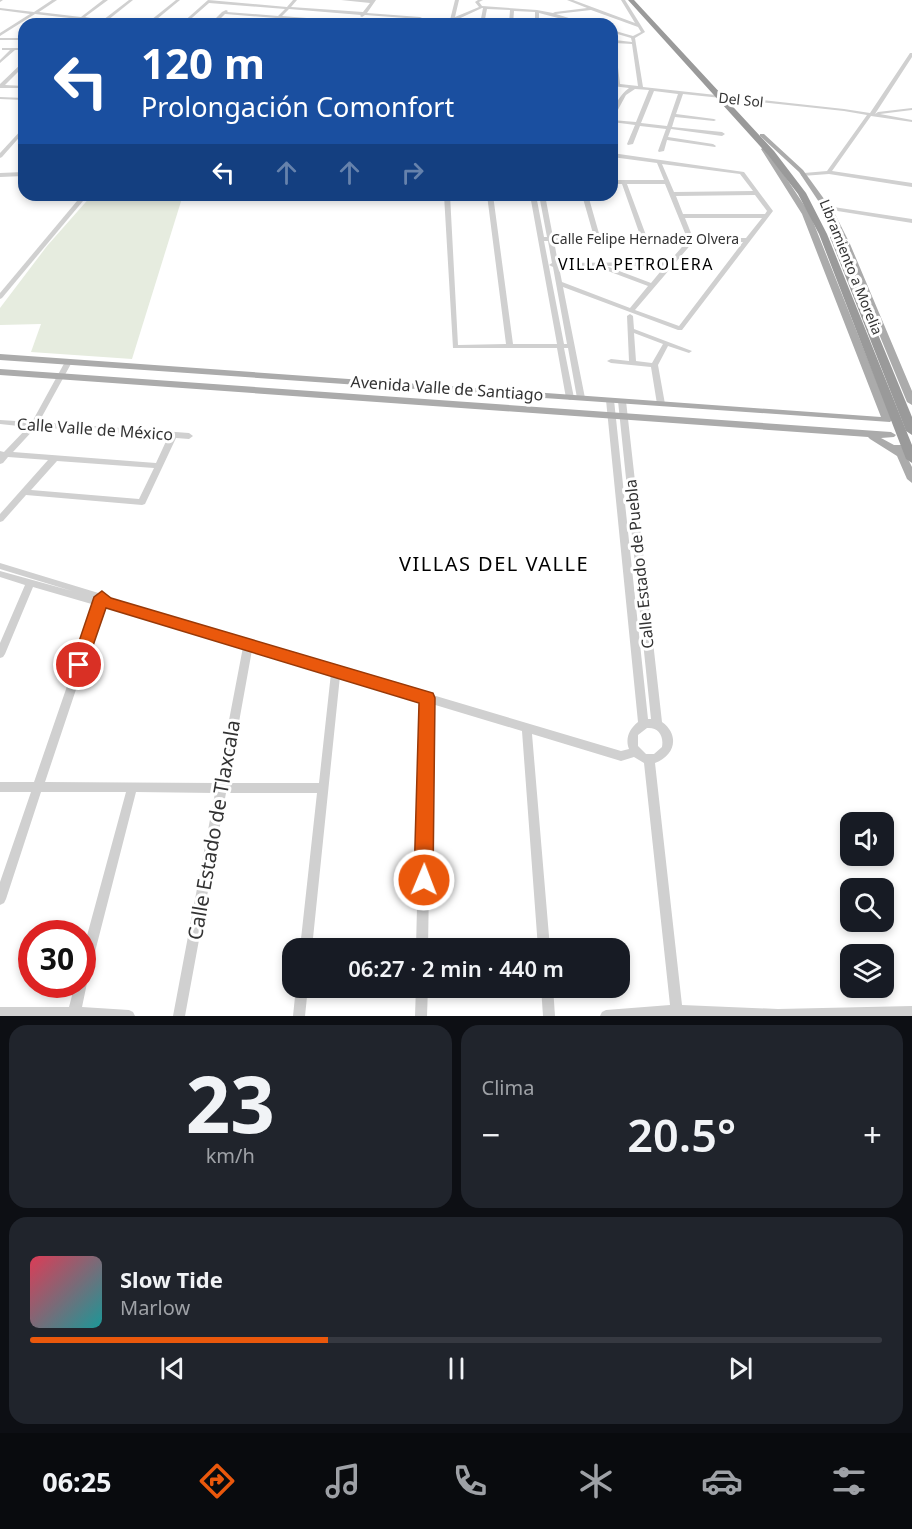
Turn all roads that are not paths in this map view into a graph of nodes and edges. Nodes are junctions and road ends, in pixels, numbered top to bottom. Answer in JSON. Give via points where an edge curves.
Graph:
{"nodes":[{"id":1,"x":55,"y":0,"type":"edge"},
{"id":2,"x":106,"y":0,"type":"edge"},
{"id":3,"x":131,"y":0,"type":"edge"},
{"id":4,"x":177,"y":0,"type":"edge"},
{"id":5,"x":295,"y":0,"type":"edge"},
{"id":6,"x":343,"y":0,"type":"edge"},
{"id":7,"x":457,"y":0,"type":"edge"},
{"id":8,"x":482,"y":0,"type":"edge"},
{"id":9,"x":569,"y":0,"type":"edge"},
{"id":10,"x":622,"y":0,"type":"edge"},
{"id":11,"x":632,"y":0,"type":"edge"},
{"id":12,"x":638,"y":0,"type":"edge"},
{"id":13,"x":209,"y":1,"type":"edge"},
{"id":14,"x":374,"y":1,"type":"edge"},
{"id":15,"x":235,"y":2,"type":"edge"},
{"id":16,"x":288,"y":8,"type":"junction"},
{"id":17,"x":483,"y":8,"type":"junction"},
{"id":18,"x":0,"y":9,"type":"edge"},
{"id":19,"x":512,"y":9,"type":"junction"},
{"id":20,"x":594,"y":9,"type":"junction"},
{"id":21,"x":537,"y":11,"type":"junction"},
{"id":22,"x":37,"y":13,"type":"junction"},
{"id":23,"x":549,"y":13,"type":"junction"},
{"id":24,"x":0,"y":14,"type":"edge"},
{"id":25,"x":223,"y":14,"type":"junction"},
{"id":26,"x":364,"y":14,"type":"junction"},
{"id":27,"x":28,"y":17,"type":"junction"},
{"id":28,"x":279,"y":17,"type":"junction"},
{"id":29,"x":561,"y":17,"type":"joint"},
{"id":30,"x":36,"y":18,"type":"edge"},
{"id":31,"x":82,"y":18,"type":"joint"},
{"id":32,"x":108,"y":18,"type":"edge"},
{"id":33,"x":155,"y":18,"type":"edge"},
{"id":34,"x":190,"y":18,"type":"edge"},
{"id":35,"x":219,"y":18,"type":"edge"},
{"id":36,"x":292,"y":18,"type":"edge"},
{"id":37,"x":360,"y":18,"type":"edge"},
{"id":38,"x":397,"y":18,"type":"edge"},
{"id":39,"x":453,"y":18,"type":"edge"},
{"id":40,"x":461,"y":18,"type":"edge"},
{"id":41,"x":482,"y":18,"type":"edge"},
{"id":42,"x":511,"y":18,"type":"edge"},
{"id":43,"x":537,"y":18,"type":"edge"},
{"id":44,"x":564,"y":18,"type":"edge"},
{"id":45,"x":618,"y":18,"type":"edge"},
{"id":46,"x":618,"y":18,"type":"edge"},
{"id":47,"x":18,"y":23,"type":"edge"},
{"id":48,"x":639,"y":26,"type":"junction"},
{"id":49,"x":0,"y":29,"type":"edge"},
{"id":50,"x":7,"y":30,"type":"junction"},
{"id":51,"x":618,"y":34,"type":"edge"},
{"id":52,"x":0,"y":37,"type":"edge"},
{"id":53,"x":18,"y":38,"type":"edge"},
{"id":54,"x":633,"y":40,"type":"junction"},
{"id":55,"x":618,"y":41,"type":"edge"},
{"id":56,"x":4,"y":49,"type":"dead end"},
{"id":57,"x":14,"y":49,"type":"junction"},
{"id":58,"x":18,"y":49,"type":"edge"},
{"id":59,"x":912,"y":54,"type":"edge"},
{"id":60,"x":0,"y":62,"type":"edge"},
{"id":61,"x":18,"y":70,"type":"edge"},
{"id":62,"x":638,"y":79,"type":"junction"},
{"id":63,"x":618,"y":82,"type":"edge"},
{"id":64,"x":618,"y":84,"type":"edge"},
{"id":65,"x":0,"y":86,"type":"edge"},
{"id":66,"x":18,"y":87,"type":"edge"},
{"id":67,"x":633,"y":88,"type":"junction"},
{"id":68,"x":641,"y":88,"type":"junction"},
{"id":69,"x":652,"y":90,"type":"junction"},
{"id":70,"x":681,"y":93,"type":"junction"},
{"id":71,"x":618,"y":97,"type":"edge"},
{"id":72,"x":723,"y":97,"type":"junction"},
{"id":73,"x":0,"y":98,"type":"edge"},
{"id":74,"x":622,"y":98,"type":"junction"},
{"id":75,"x":18,"y":99,"type":"edge"},
{"id":76,"x":618,"y":106,"type":"edge"},
{"id":77,"x":912,"y":109,"type":"edge"},
{"id":78,"x":674,"y":115,"type":"junction"},
{"id":79,"x":871,"y":115,"type":"junction"},
{"id":80,"x":618,"y":120,"type":"edge"},
{"id":81,"x":714,"y":120,"type":"dead end"},
{"id":82,"x":912,"y":121,"type":"edge"},
{"id":83,"x":639,"y":123,"type":"junction"},
{"id":84,"x":670,"y":127,"type":"junction"},
{"id":85,"x":722,"y":134,"type":"dead end"},
{"id":86,"x":762,"y":135,"type":"junction"},
{"id":87,"x":18,"y":136,"type":"edge"},
{"id":88,"x":666,"y":138,"type":"junction"},
{"id":89,"x":630,"y":144,"type":"dead end"},
{"id":90,"x":713,"y":146,"type":"dead end"},
{"id":91,"x":661,"y":151,"type":"dead end"},
{"id":92,"x":0,"y":156,"type":"edge"},
{"id":93,"x":618,"y":156,"type":"edge"},
{"id":94,"x":659,"y":162,"type":"junction"},
{"id":95,"x":829,"y":172,"type":"junction"},
{"id":96,"x":18,"y":173,"type":"edge"},
{"id":97,"x":0,"y":175,"type":"edge"},
{"id":98,"x":804,"y":175,"type":"junction"},
{"id":99,"x":618,"y":182,"type":"edge"},
{"id":100,"x":624,"y":182,"type":"junction"},
{"id":101,"x":667,"y":182,"type":"junction"},
{"id":102,"x":912,"y":185,"type":"edge"},
{"id":103,"x":757,"y":193,"type":"junction"},
{"id":104,"x":672,"y":194,"type":"junction"},
{"id":105,"x":80,"y":201,"type":"edge"},
{"id":106,"x":447,"y":201,"type":"edge"},
{"id":107,"x":491,"y":201,"type":"edge"},
{"id":108,"x":534,"y":201,"type":"edge"},
{"id":109,"x":543,"y":201,"type":"edge"},
{"id":110,"x":587,"y":201,"type":"edge"},
{"id":111,"x":827,"y":208,"type":"junction"},
{"id":112,"x":681,"y":216,"type":"junction"},
{"id":113,"x":766,"y":216,"type":"junction"},
{"id":114,"x":912,"y":221,"type":"edge"},
{"id":115,"x":541,"y":239,"type":"junction"},
{"id":116,"x":551,"y":239,"type":"junction"},
{"id":117,"x":597,"y":239,"type":"junction"},
{"id":118,"x":644,"y":239,"type":"junction"},
{"id":119,"x":691,"y":240,"type":"junction"},
{"id":120,"x":748,"y":240,"type":"junction"},
{"id":121,"x":671,"y":264,"type":"junction"},
{"id":122,"x":546,"y":265,"type":"junction"},
{"id":123,"x":555,"y":265,"type":"junction"},
{"id":124,"x":596,"y":265,"type":"junction"},
{"id":125,"x":559,"y":283,"type":"junction"},
{"id":126,"x":652,"y":285,"type":"junction"},
{"id":127,"x":579,"y":291,"type":"junction"},
{"id":128,"x":0,"y":297,"type":"edge"},
{"id":129,"x":562,"y":300,"type":"junction"},
{"id":130,"x":631,"y":313,"type":"junction"},
{"id":131,"x":632,"y":330,"type":"junction"},
{"id":132,"x":666,"y":344,"type":"junction"},
{"id":133,"x":561,"y":346,"type":"junction"},
{"id":134,"x":571,"y":346,"type":"junction"},
{"id":135,"x":510,"y":347,"type":"junction"},
{"id":136,"x":689,"y":351,"type":"dead end"},
{"id":137,"x":0,"y":357,"type":"edge"},
{"id":138,"x":611,"y":361,"type":"dead end"},
{"id":139,"x":68,"y":362,"type":"junction"},
{"id":140,"x":633,"y":363,"type":"junction"},
{"id":141,"x":654,"y":365,"type":"junction"},
{"id":142,"x":0,"y":372,"type":"edge"},
{"id":143,"x":60,"y":376,"type":"junction"},
{"id":144,"x":570,"y":398,"type":"junction"},
{"id":145,"x":581,"y":398,"type":"junction"},
{"id":146,"x":610,"y":400,"type":"junction"},
{"id":147,"x":622,"y":401,"type":"junction"},
{"id":148,"x":901,"y":402,"type":"edge"},
{"id":149,"x":661,"y":404,"type":"junction"},
{"id":150,"x":611,"y":415,"type":"junction"},
{"id":151,"x":623,"y":416,"type":"junction"},
{"id":152,"x":848,"y":417,"type":"junction"},
{"id":153,"x":912,"y":417,"type":"edge"},
{"id":154,"x":887,"y":420,"type":"junction"},
{"id":155,"x":0,"y":422,"type":"edge"},
{"id":156,"x":34,"y":425,"type":"junction"},
{"id":157,"x":912,"y":431,"type":"edge"},
{"id":158,"x":852,"y":432,"type":"junction"},
{"id":159,"x":173,"y":435,"type":"junction"},
{"id":160,"x":189,"y":436,"type":"dead end"},
{"id":161,"x":892,"y":436,"type":"junction"},
{"id":162,"x":908,"y":452,"type":"edge"},
{"id":163,"x":2,"y":457,"type":"edge"},
{"id":164,"x":55,"y":458,"type":"junction"},
{"id":165,"x":159,"y":466,"type":"junction"},
{"id":166,"x":912,"y":479,"type":"edge"},
{"id":167,"x":25,"y":492,"type":"junction"},
{"id":168,"x":0,"y":519,"type":"edge"},
{"id":169,"x":0,"y":566,"type":"edge"},
{"id":170,"x":0,"y":574,"type":"edge"},
{"id":171,"x":30,"y":583,"type":"junction"},
{"id":172,"x":103,"y":601,"type":"junction"},
{"id":173,"x":248,"y":645,"type":"junction"},
{"id":174,"x":0,"y":654,"type":"edge"},
{"id":175,"x":336,"y":671,"type":"junction"},
{"id":176,"x":427,"y":698,"type":"junction"},
{"id":177,"x":643,"y":724,"type":"junction"},
{"id":178,"x":657,"y":726,"type":"junction"},
{"id":179,"x":527,"y":729,"type":"junction"},
{"id":180,"x":637,"y":752,"type":"junction"},
{"id":181,"x":649,"y":758,"type":"junction"},
{"id":182,"x":0,"y":787,"type":"edge"},
{"id":183,"x":38,"y":788,"type":"junction"},
{"id":184,"x":132,"y":788,"type":"junction"},
{"id":185,"x":222,"y":788,"type":"junction"},
{"id":186,"x":324,"y":788,"type":"junction"},
{"id":187,"x":0,"y":899,"type":"edge"},
{"id":188,"x":96,"y":925,"type":"edge"},
{"id":189,"x":307,"y":938,"type":"edge"},
{"id":190,"x":422,"y":938,"type":"edge"},
{"id":191,"x":543,"y":938,"type":"edge"},
{"id":192,"x":78,"y":998,"type":"edge"},
{"id":193,"x":301,"y":998,"type":"edge"},
{"id":194,"x":422,"y":998,"type":"edge"},
{"id":195,"x":548,"y":998,"type":"edge"},
{"id":196,"x":912,"y":1012,"type":"edge"},
{"id":197,"x":0,"y":1013,"type":"edge"},
{"id":198,"x":74,"y":1013,"type":"junction"},
{"id":199,"x":676,"y":1013,"type":"edge"},
{"id":200,"x":50,"y":1014,"type":"edge"},
{"id":201,"x":778,"y":1015,"type":"edge"},
{"id":202,"x":129,"y":1016,"type":"edge"},
{"id":203,"x":179,"y":1016,"type":"edge"},
{"id":204,"x":299,"y":1016,"type":"edge"},
{"id":205,"x":421,"y":1016,"type":"edge"},
{"id":206,"x":549,"y":1016,"type":"edge"},
{"id":207,"x":606,"y":1016,"type":"edge"}],
"edges":[{"from":1,"to":22,"type":"street"},
{"from":2,"to":31,"type":"street"},
{"from":3,"to":32,"type":"street"},
{"from":4,"to":33,"type":"street"},
{"from":5,"to":16,"type":"street"},
{"from":6,"to":14,"type":"street"},
{"from":7,"to":39,"type":"street"},
{"from":8,"to":17,"type":"street","via":[[477,2]]},
{"from":9,"to":20,"type":"street"},
{"from":10,"to":48,"type":"street"},
{"from":11,"to":72,"type":"highway","name":"Libramiento a Morelia"},
{"from":12,"to":72,"type":"highway","name":"Libramiento a Morelia"},
{"from":13,"to":15,"type":"street"},
{"from":13,"to":34,"type":"street"},
{"from":14,"to":26,"type":"street"},
{"from":15,"to":16,"type":"street"},
{"from":15,"to":25,"type":"street"},
{"from":16,"to":26,"type":"street"},
{"from":16,"to":28,"type":"street"},
{"from":17,"to":19,"type":"street"},
{"from":17,"to":40,"type":"street"},
{"from":17,"to":41,"type":"street"},
{"from":18,"to":22,"type":"street"},
{"from":19,"to":21,"type":"street"},
{"from":19,"to":42,"type":"street"},
{"from":20,"to":23,"type":"street"},
{"from":20,"to":45,"type":"street"},
{"from":21,"to":23,"type":"street"},
{"from":21,"to":43,"type":"street"},
{"from":22,"to":27,"type":"street"},
{"from":22,"to":31,"type":"street"},
{"from":23,"to":29,"type":"street"},
{"from":24,"to":27,"type":"street"},
{"from":25,"to":28,"type":"street"},
{"from":25,"to":35,"type":"street"},
{"from":26,"to":37,"type":"street"},
{"from":26,"to":38,"type":"street"},
{"from":27,"to":30,"type":"street"},
{"from":28,"to":36,"type":"street"},
{"from":29,"to":44,"type":"street"},
{"from":46,"to":48,"type":"street"},
{"from":47,"to":50,"type":"street"},
{"from":48,"to":54,"type":"street","via":[[643,33]]},
{"from":49,"to":50,"type":"street"},
{"from":50,"to":52,"type":"street"},
{"from":51,"to":54,"type":"street"},
{"from":52,"to":53,"type":"street"},
{"from":54,"to":55,"type":"street"},
{"from":54,"to":62,"type":"street"},
{"from":56,"to":57,"type":"street"},
{"from":57,"to":58,"type":"street"},
{"from":57,"to":60,"type":"street"},
{"from":59,"to":79,"type":"street"},
{"from":61,"to":65,"type":"street"},
{"from":62,"to":63,"type":"street"},
{"from":62,"to":68,"type":"street"},
{"from":64,"to":67,"type":"street","name":"Del Sol"},
{"from":65,"to":66,"type":"street"},
{"from":67,"to":68,"type":"street","name":"Del Sol"},
{"from":67,"to":74,"type":"street"},
{"from":68,"to":69,"type":"street","name":"Del Sol"},
{"from":69,"to":70,"type":"street","name":"Del Sol"},
{"from":69,"to":83,"type":"street"},
{"from":70,"to":78,"type":"street"},
{"from":70,"to":79,"type":"street","name":"Del Sol"},
{"from":71,"to":74,"type":"street"},
{"from":72,"to":86,"type":"highway","name":"Libramiento a Morelia"},
{"from":72,"to":148,"type":"highway","name":"Libramiento a Morelia","via":[[793,180],[815,216]]},
{"from":73,"to":75,"type":"street"},
{"from":74,"to":76,"type":"street"},
{"from":77,"to":79,"type":"street"},
{"from":78,"to":81,"type":"street"},
{"from":78,"to":84,"type":"street"},
{"from":79,"to":82,"type":"street"},
{"from":79,"to":95,"type":"street"},
{"from":80,"to":83,"type":"street"},
{"from":83,"to":84,"type":"street"},
{"from":83,"to":89,"type":"street"},
{"from":84,"to":85,"type":"street"},
{"from":84,"to":88,"type":"street"},
{"from":86,"to":98,"type":"main road"},
{"from":86,"to":148,"type":"highway","name":"Libramiento a Morelia","via":[[795,172],[821,210]]},
{"from":87,"to":92,"type":"street"},
{"from":88,"to":90,"type":"street"},
{"from":88,"to":91,"type":"street"},
{"from":93,"to":94,"type":"street"},
{"from":94,"to":101,"type":"street"},
{"from":94,"to":103,"type":"street","via":[[742,173]]},
{"from":95,"to":98,"type":"street"},
{"from":95,"to":102,"type":"street"},
{"from":96,"to":97,"type":"street"},
{"from":98,"to":111,"type":"main road"},
{"from":99,"to":100,"type":"street"},
{"from":100,"to":101,"type":"street"},
{"from":100,"to":118,"type":"street"},
{"from":101,"to":104,"type":"street"},
{"from":103,"to":104,"type":"street"},
{"from":103,"to":113,"type":"street","via":[[770,211]]},
{"from":104,"to":112,"type":"street"},
{"from":105,"to":128,"type":"street"},
{"from":106,"to":135,"type":"street","via":[[454,345]]},
{"from":107,"to":135,"type":"street"},
{"from":108,"to":115,"type":"street"},
{"from":109,"to":116,"type":"street"},
{"from":110,"to":117,"type":"street"},
{"from":111,"to":114,"type":"street"},
{"from":111,"to":148,"type":"main road","via":[[846,244]]},
{"from":112,"to":113,"type":"street"},
{"from":112,"to":119,"type":"street"},
{"from":113,"to":120,"type":"street"},
{"from":115,"to":116,"type":"street","name":"Calle Felipe Hernadez Olvera"},
{"from":115,"to":122,"type":"street"},
{"from":116,"to":117,"type":"street","name":"Calle Felipe Hernadez Olvera"},
{"from":116,"to":123,"type":"street"},
{"from":117,"to":118,"type":"street","name":"Calle Felipe Hernadez Olvera"},
{"from":118,"to":119,"type":"street","name":"Calle Felipe Hernadez Olvera"},
{"from":119,"to":120,"type":"street","name":"Calle Felipe Hernadez Olvera"},
{"from":119,"to":121,"type":"street"},
{"from":120,"to":130,"type":"street","via":[[680,329]]},
{"from":121,"to":124,"type":"street"},
{"from":121,"to":126,"type":"street"},
{"from":122,"to":123,"type":"street"},
{"from":122,"to":133,"type":"street"},
{"from":123,"to":124,"type":"street"},
{"from":123,"to":125,"type":"street"},
{"from":124,"to":126,"type":"street"},
{"from":125,"to":127,"type":"street"},
{"from":125,"to":129,"type":"street"},
{"from":126,"to":130,"type":"street"},
{"from":127,"to":129,"type":"street"},
{"from":127,"to":130,"type":"street"},
{"from":129,"to":134,"type":"street"},
{"from":130,"to":131,"type":"street"},
{"from":131,"to":132,"type":"street"},
{"from":131,"to":140,"type":"street"},
{"from":132,"to":136,"type":"street"},
{"from":132,"to":141,"type":"street"},
{"from":133,"to":134,"type":"street"},
{"from":133,"to":135,"type":"street"},
{"from":133,"to":144,"type":"street"},
{"from":134,"to":145,"type":"street"},
{"from":137,"to":139,"type":"main road","name":"Avenida Valle de Santiago"},
{"from":138,"to":140,"type":"street"},
{"from":139,"to":143,"type":"street"},
{"from":139,"to":144,"type":"main road","name":"Avenida Valle de Santiago"},
{"from":140,"to":141,"type":"street"},
{"from":141,"to":149,"type":"street"},
{"from":142,"to":143,"type":"main road","name":"Avenida Valle de Santiago"},
{"from":143,"to":150,"type":"main road","name":"Avenida Valle de Santiago"},
{"from":143,"to":156,"type":"street"},
{"from":144,"to":145,"type":"main road","name":"Avenida Valle de Santiago"},
{"from":145,"to":146,"type":"main road","name":"Avenida Valle de Santiago"},
{"from":146,"to":147,"type":"main road","name":"Avenida Valle de Santiago"},
{"from":146,"to":150,"type":"street","name":"Calle Estado de Puebla"},
{"from":147,"to":149,"type":"main road","name":"Avenida Valle de Santiago"},
{"from":147,"to":151,"type":"street","name":"Calle Estado de Puebla"},
{"from":148,"to":152,"type":"main road","via":[[872,414]]},
{"from":148,"to":154,"type":"main road"},
{"from":148,"to":157,"type":"highway","name":"Libramiento a Morelia"},
{"from":148,"to":162,"type":"highway","name":"Libramiento a Morelia"},
{"from":149,"to":152,"type":"main road","name":"Avenida Valle de Santiago"},
{"from":150,"to":151,"type":"main road","name":"Avenida Valle de Santiago"},
{"from":150,"to":177,"type":"street","name":"Calle Estado de Puebla"},
{"from":151,"to":158,"type":"main road","name":"Avenida Valle de Santiago"},
{"from":151,"to":178,"type":"street","name":"Calle Estado de Puebla"},
{"from":152,"to":154,"type":"main road","name":"Avenida Valle de Santiago"},
{"from":152,"to":158,"type":"main road"},
{"from":153,"to":154,"type":"main road","name":"Avenida Valle de Santiago","via":[[895,416]]},
{"from":154,"to":161,"type":"main road","via":[[886,428]]},
{"from":155,"to":156,"type":"street","name":"Calle Valle de México"},
{"from":156,"to":159,"type":"street","name":"Calle Valle de México"},
{"from":156,"to":163,"type":"street"},
{"from":158,"to":161,"type":"main road","name":"Avenida Valle de Santiago"},
{"from":158,"to":162,"type":"main road"},
{"from":159,"to":160,"type":"street","name":"Calle Valle de México"},
{"from":159,"to":165,"type":"street"},
{"from":161,"to":162,"type":"main road"},
{"from":162,"to":166,"type":"main road"},
{"from":163,"to":164,"type":"street"},
{"from":164,"to":165,"type":"street"},
{"from":164,"to":167,"type":"street"},
{"from":165,"to":167,"type":"street","via":[[142,502]]},
{"from":167,"to":168,"type":"street"},
{"from":169,"to":172,"type":"street"},
{"from":170,"to":171,"type":"street"},
{"from":171,"to":172,"type":"street"},
{"from":171,"to":174,"type":"street"},
{"from":172,"to":173,"type":"street"},
{"from":172,"to":183,"type":"street"},
{"from":173,"to":175,"type":"street"},
{"from":173,"to":185,"type":"street","name":"Calle Estado de Tlaxcala"},
{"from":175,"to":176,"type":"street"},
{"from":175,"to":186,"type":"street"},
{"from":176,"to":179,"type":"street"},
{"from":176,"to":190,"type":"street"},
{"from":177,"to":178,"type":"street"},
{"from":177,"to":180,"type":"street","via":[[631,736]]},
{"from":178,"to":181,"type":"street","via":[[667,735],[669,747],[662,756]]},
{"from":179,"to":180,"type":"street","via":[[621,756]]},
{"from":179,"to":191,"type":"street"},
{"from":180,"to":181,"type":"street"},
{"from":181,"to":199,"type":"street"},
{"from":182,"to":183,"type":"street"},
{"from":183,"to":184,"type":"street"},
{"from":183,"to":187,"type":"street"},
{"from":184,"to":185,"type":"street"},
{"from":184,"to":188,"type":"street"},
{"from":185,"to":186,"type":"street"},
{"from":185,"to":203,"type":"street","name":"Calle Estado de Tlaxcala"},
{"from":186,"to":189,"type":"street"},
{"from":192,"to":198,"type":"street"},
{"from":193,"to":204,"type":"street"},
{"from":194,"to":205,"type":"street"},
{"from":195,"to":206,"type":"street"},
{"from":196,"to":201,"type":"street"},
{"from":197,"to":200,"type":"street"},
{"from":198,"to":200,"type":"street"},
{"from":198,"to":202,"type":"street"},
{"from":199,"to":201,"type":"street"},
{"from":199,"to":207,"type":"street"}]}
